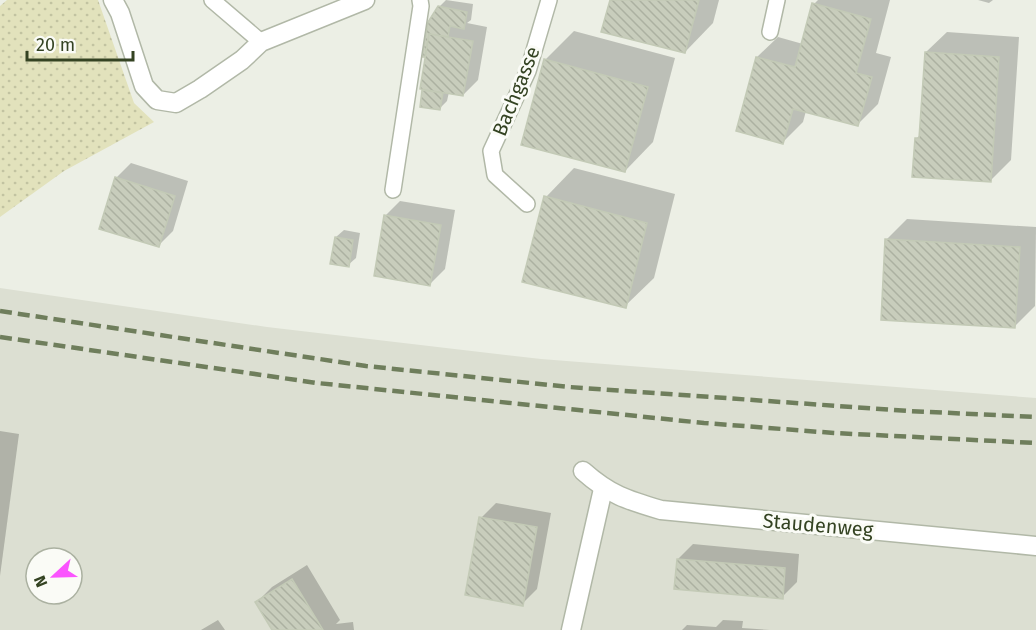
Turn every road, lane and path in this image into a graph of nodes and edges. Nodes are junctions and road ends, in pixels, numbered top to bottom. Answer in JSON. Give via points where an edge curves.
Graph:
{"nodes":[{"id":1,"x":113,"y":0,"type":"edge"},
{"id":2,"x":212,"y":0,"type":"edge"},
{"id":3,"x":365,"y":0,"type":"edge"},
{"id":4,"x":420,"y":0,"type":"edge"},
{"id":5,"x":549,"y":0,"type":"edge"},
{"id":6,"x":777,"y":0,"type":"edge"},
{"id":7,"x":770,"y":32,"type":"dead end"},
{"id":8,"x":261,"y":42,"type":"junction"},
{"id":9,"x":393,"y":190,"type":"dead end"},
{"id":10,"x":527,"y":204,"type":"dead end"},
{"id":11,"x":583,"y":471,"type":"dead end"},
{"id":12,"x":603,"y":489,"type":"junction"},
{"id":13,"x":1036,"y":546,"type":"edge"},
{"id":14,"x":571,"y":630,"type":"edge"}],
"edges":[{"from":1,"to":8,"type":"street","via":[[144,86],[157,100],[176,103],[242,60]]},
{"from":2,"to":8,"type":"lane"},
{"from":3,"to":8,"type":"street"},
{"from":4,"to":9,"type":"lane"},
{"from":5,"to":10,"type":"lane","name":"Bachgasse","via":[[528,71],[491,151],[495,175]]},
{"from":6,"to":7,"type":"lane"},
{"from":11,"to":12,"type":"street","name":"Staudenweg"},
{"from":12,"to":13,"type":"street","name":"Staudenweg","via":[[661,510]]},
{"from":12,"to":14,"type":"street"}]}
